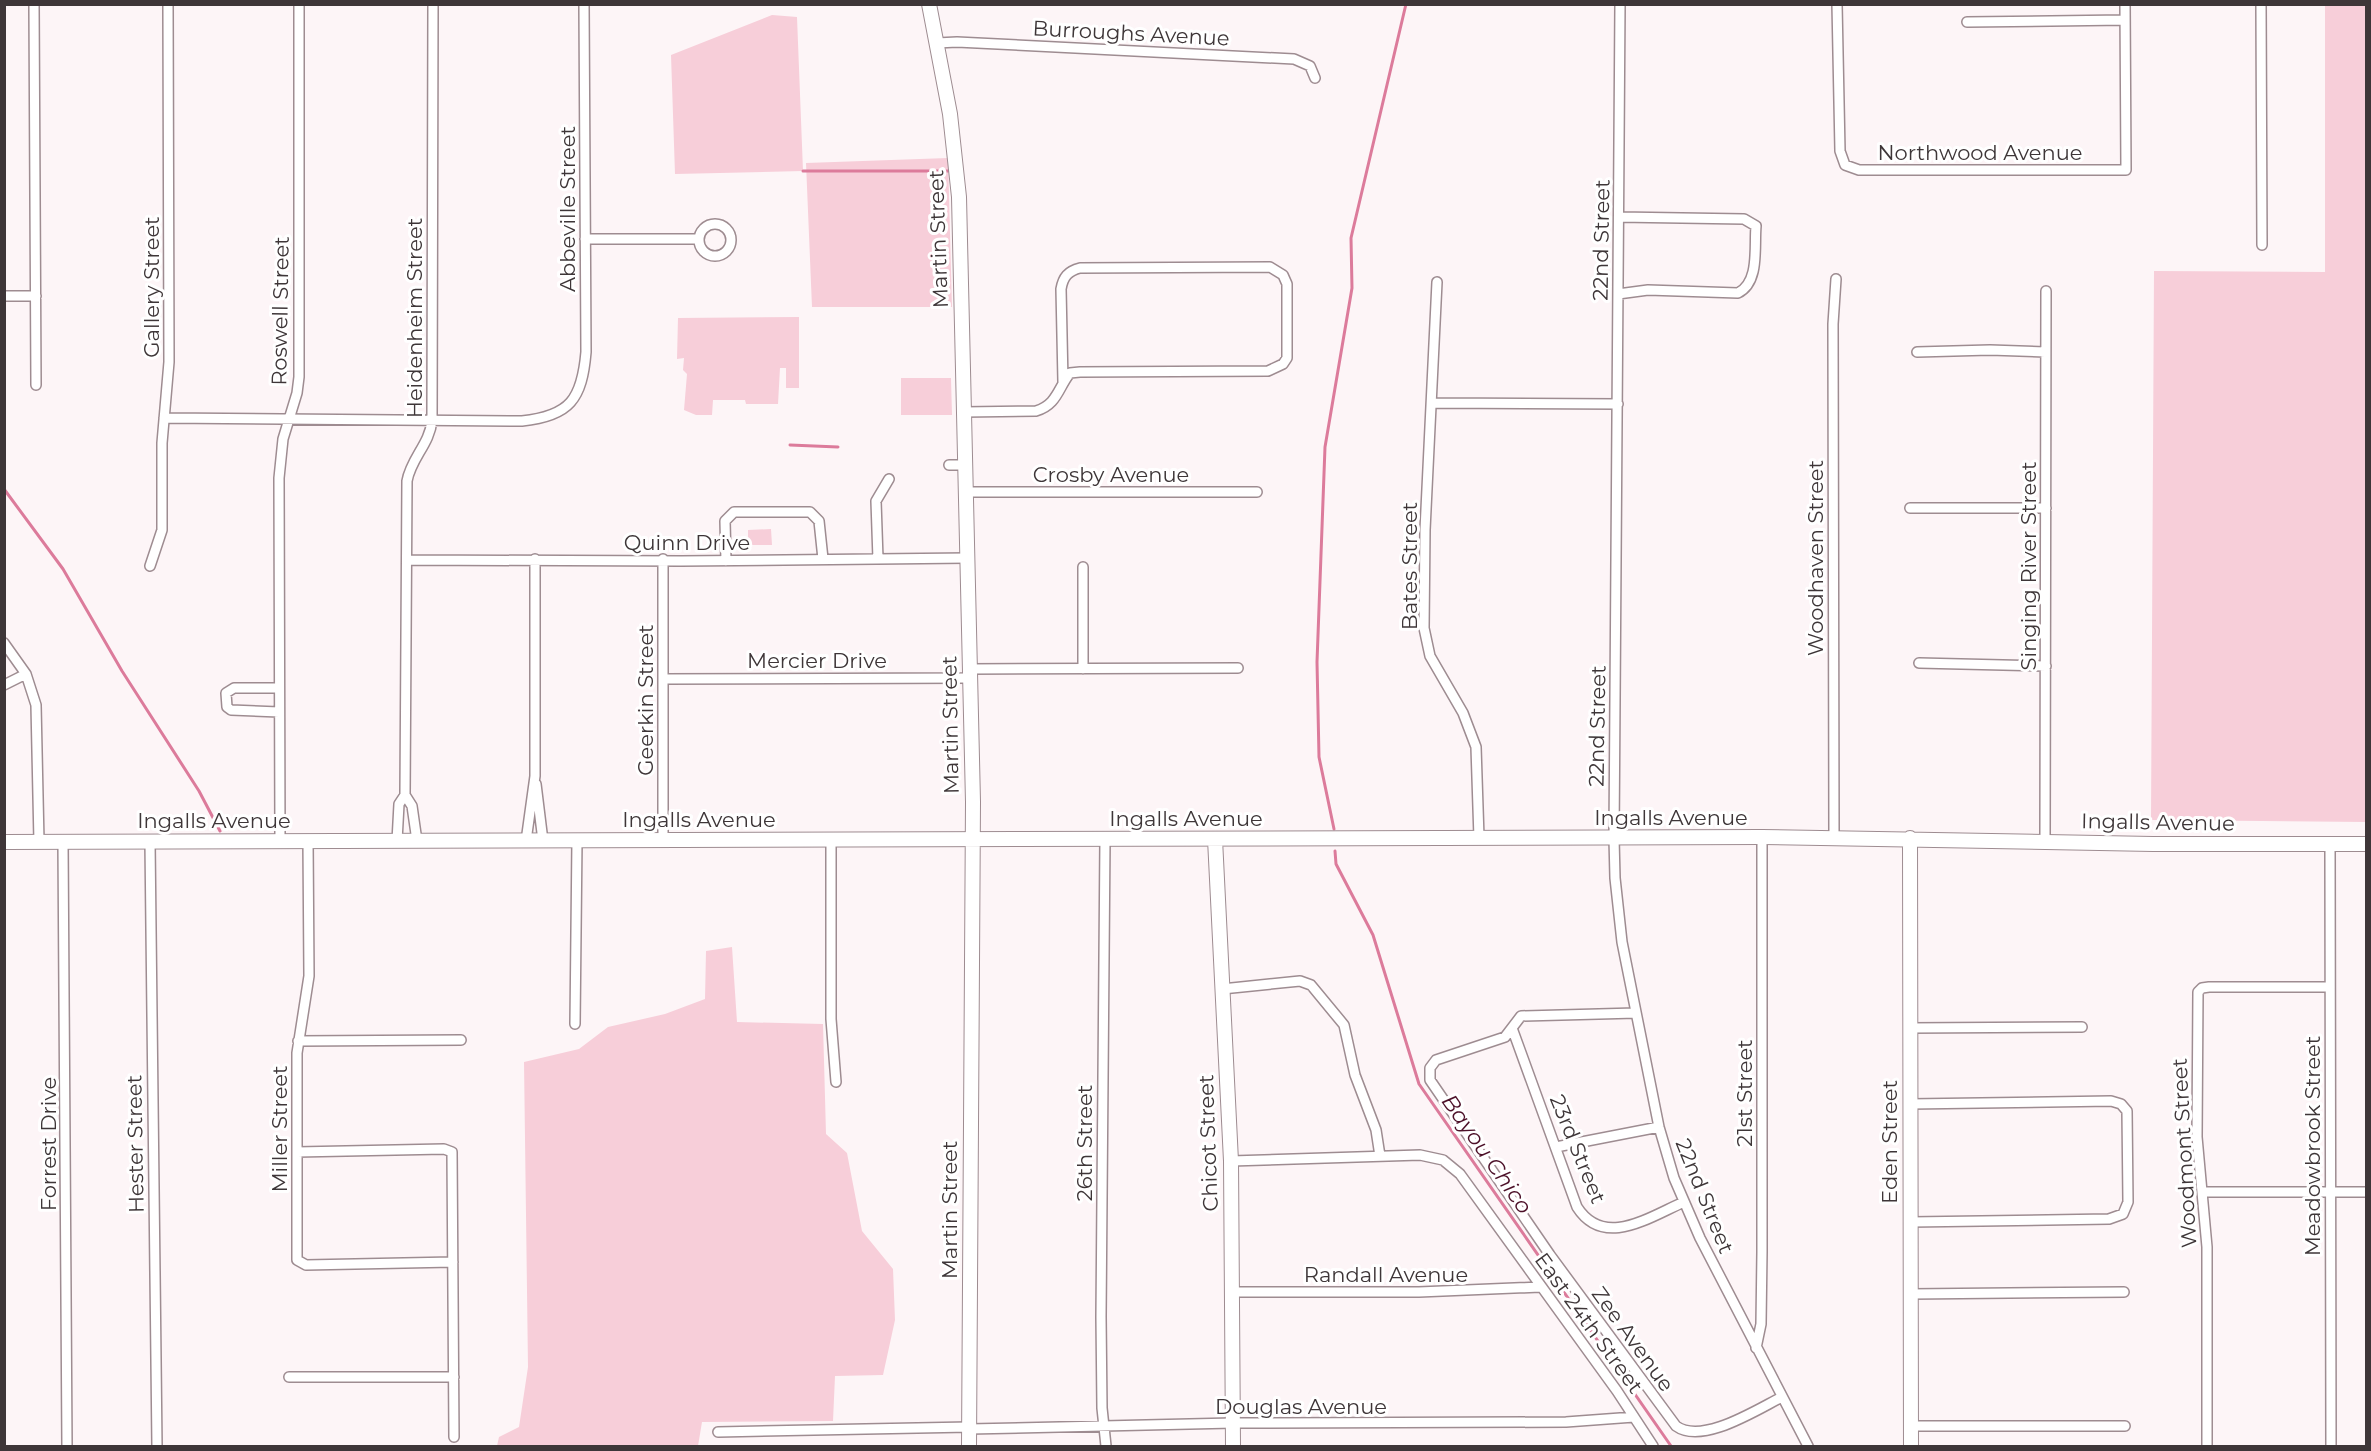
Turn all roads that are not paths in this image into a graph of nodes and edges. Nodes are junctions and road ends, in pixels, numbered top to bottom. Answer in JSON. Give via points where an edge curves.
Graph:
{"nodes":[{"id":1,"x":34,"y":4,"type":"edge"},
{"id":2,"x":168,"y":4,"type":"edge"},
{"id":3,"x":299,"y":4,"type":"edge"},
{"id":4,"x":432,"y":4,"type":"edge"},
{"id":5,"x":584,"y":4,"type":"edge"},
{"id":6,"x":929,"y":4,"type":"edge"},
{"id":7,"x":1620,"y":4,"type":"edge"},
{"id":8,"x":1838,"y":4,"type":"edge"},
{"id":9,"x":2125,"y":4,"type":"edge"},
{"id":10,"x":2261,"y":4,"type":"edge"},
{"id":11,"x":2125,"y":20,"type":"junction"},
{"id":12,"x":1967,"y":22,"type":"dead end"},
{"id":13,"x":936,"y":44,"type":"junction"},
{"id":14,"x":1315,"y":78,"type":"dead end"},
{"id":15,"x":1619,"y":217,"type":"junction"},
{"id":16,"x":585,"y":239,"type":"junction"},
{"id":17,"x":699,"y":239,"type":"dead end"},
{"id":18,"x":2262,"y":245,"type":"dead end"},
{"id":19,"x":1836,"y":279,"type":"dead end"},
{"id":20,"x":1437,"y":282,"type":"dead end"},
{"id":21,"x":2046,"y":291,"type":"dead end"},
{"id":22,"x":1618,"y":294,"type":"junction"},
{"id":23,"x":4,"y":296,"type":"edge"},
{"id":24,"x":36,"y":296,"type":"junction"},
{"id":25,"x":1917,"y":352,"type":"dead end"},
{"id":26,"x":2045,"y":352,"type":"junction"},
{"id":27,"x":1068,"y":371,"type":"junction"},
{"id":28,"x":36,"y":386,"type":"dead end"},
{"id":29,"x":1432,"y":403,"type":"junction"},
{"id":30,"x":1618,"y":404,"type":"junction"},
{"id":31,"x":964,"y":412,"type":"junction"},
{"id":32,"x":164,"y":418,"type":"junction"},
{"id":33,"x":288,"y":420,"type":"junction"},
{"id":34,"x":432,"y":420,"type":"junction"},
{"id":35,"x":949,"y":465,"type":"dead end"},
{"id":36,"x":965,"y":465,"type":"junction"},
{"id":37,"x":889,"y":479,"type":"dead end"},
{"id":38,"x":966,"y":492,"type":"junction"},
{"id":39,"x":1257,"y":492,"type":"dead end"},
{"id":40,"x":1910,"y":508,"type":"dead end"},
{"id":41,"x":2046,"y":508,"type":"junction"},
{"id":42,"x":968,"y":558,"type":"junction"},
{"id":43,"x":535,"y":559,"type":"junction"},
{"id":44,"x":663,"y":559,"type":"junction"},
{"id":45,"x":823,"y":559,"type":"junction"},
{"id":46,"x":878,"y":559,"type":"junction"},
{"id":47,"x":407,"y":560,"type":"junction"},
{"id":48,"x":726,"y":561,"type":"junction"},
{"id":49,"x":150,"y":567,"type":"dead end"},
{"id":50,"x":1083,"y":567,"type":"dead end"},
{"id":51,"x":4,"y":643,"type":"edge"},
{"id":52,"x":1919,"y":663,"type":"dead end"},
{"id":53,"x":2046,"y":666,"type":"junction"},
{"id":54,"x":1238,"y":668,"type":"dead end"},
{"id":55,"x":1083,"y":669,"type":"junction"},
{"id":56,"x":970,"y":673,"type":"junction"},
{"id":57,"x":26,"y":674,"type":"junction"},
{"id":58,"x":664,"y":679,"type":"junction"},
{"id":59,"x":4,"y":685,"type":"edge"},
{"id":60,"x":279,"y":688,"type":"junction"},
{"id":61,"x":279,"y":712,"type":"junction"},
{"id":62,"x":535,"y":776,"type":"junction"},
{"id":63,"x":405,"y":795,"type":"junction"},
{"id":64,"x":1762,"y":837,"type":"junction"},
{"id":65,"x":1834,"y":837,"type":"junction"},
{"id":66,"x":1479,"y":838,"type":"junction"},
{"id":67,"x":1614,"y":838,"type":"junction"},
{"id":68,"x":1910,"y":838,"type":"junction"},
{"id":69,"x":974,"y":839,"type":"junction"},
{"id":70,"x":1106,"y":839,"type":"junction"},
{"id":71,"x":1215,"y":839,"type":"junction"},
{"id":72,"x":577,"y":840,"type":"junction"},
{"id":73,"x":831,"y":840,"type":"junction"},
{"id":74,"x":280,"y":841,"type":"junction"},
{"id":75,"x":308,"y":841,"type":"junction"},
{"id":76,"x":397,"y":841,"type":"junction"},
{"id":77,"x":417,"y":841,"type":"junction"},
{"id":78,"x":526,"y":841,"type":"junction"},
{"id":79,"x":543,"y":841,"type":"junction"},
{"id":80,"x":663,"y":841,"type":"junction"},
{"id":81,"x":4,"y":842,"type":"edge"},
{"id":82,"x":39,"y":842,"type":"junction"},
{"id":83,"x":63,"y":842,"type":"junction"},
{"id":84,"x":150,"y":842,"type":"junction"},
{"id":85,"x":2045,"y":842,"type":"junction"},
{"id":86,"x":2367,"y":844,"type":"edge"},
{"id":87,"x":2330,"y":845,"type":"junction"},
{"id":88,"x":2330,"y":987,"type":"junction"},
{"id":89,"x":1222,"y":989,"type":"junction"},
{"id":90,"x":1636,"y":1013,"type":"junction"},
{"id":91,"x":575,"y":1024,"type":"dead end"},
{"id":92,"x":2082,"y":1027,"type":"dead end"},
{"id":93,"x":1512,"y":1028,"type":"junction"},
{"id":94,"x":1910,"y":1028,"type":"junction"},
{"id":95,"x":461,"y":1040,"type":"dead end"},
{"id":96,"x":298,"y":1041,"type":"junction"},
{"id":97,"x":836,"y":1082,"type":"dead end"},
{"id":98,"x":1910,"y":1104,"type":"junction"},
{"id":99,"x":1659,"y":1127,"type":"junction"},
{"id":100,"x":1556,"y":1148,"type":"junction"},
{"id":101,"x":297,"y":1152,"type":"junction"},
{"id":102,"x":1380,"y":1156,"type":"junction"},
{"id":103,"x":1231,"y":1161,"type":"junction"},
{"id":104,"x":2203,"y":1192,"type":"junction"},
{"id":105,"x":2330,"y":1192,"type":"junction"},
{"id":106,"x":2367,"y":1192,"type":"edge"},
{"id":107,"x":1684,"y":1202,"type":"junction"},
{"id":108,"x":1911,"y":1222,"type":"junction"},
{"id":109,"x":453,"y":1263,"type":"junction"},
{"id":110,"x":1540,"y":1287,"type":"junction"},
{"id":111,"x":1233,"y":1292,"type":"junction"},
{"id":112,"x":2124,"y":1292,"type":"dead end"},
{"id":113,"x":1911,"y":1294,"type":"junction"},
{"id":114,"x":1756,"y":1348,"type":"junction"},
{"id":115,"x":289,"y":1377,"type":"dead end"},
{"id":116,"x":454,"y":1377,"type":"junction"},
{"id":117,"x":1782,"y":1397,"type":"junction"},
{"id":118,"x":1634,"y":1417,"type":"junction"},
{"id":119,"x":1233,"y":1423,"type":"junction"},
{"id":120,"x":1911,"y":1426,"type":"junction"},
{"id":121,"x":2125,"y":1426,"type":"dead end"},
{"id":122,"x":1106,"y":1427,"type":"junction"},
{"id":123,"x":969,"y":1428,"type":"junction"},
{"id":124,"x":718,"y":1432,"type":"dead end"},
{"id":125,"x":454,"y":1437,"type":"dead end"},
{"id":126,"x":67,"y":1446,"type":"edge"},
{"id":127,"x":157,"y":1446,"type":"edge"},
{"id":128,"x":969,"y":1446,"type":"edge"},
{"id":129,"x":1106,"y":1446,"type":"edge"},
{"id":130,"x":1233,"y":1446,"type":"edge"},
{"id":131,"x":1653,"y":1446,"type":"edge"},
{"id":132,"x":1808,"y":1446,"type":"edge"},
{"id":133,"x":1911,"y":1446,"type":"edge"},
{"id":134,"x":2207,"y":1446,"type":"edge"},
{"id":135,"x":2331,"y":1446,"type":"edge"}],
"edges":[{"from":1,"to":24,"type":"street"},
{"from":2,"to":32,"type":"street","name":"Gallery Street","via":[[169,362]]},
{"from":3,"to":33,"type":"street","name":"Roswell Street","via":[[299,355],[297,393]]},
{"from":4,"to":34,"type":"street","name":"Heidenheim Street"},
{"from":5,"to":16,"type":"street","name":"Abbeville Street"},
{"from":6,"to":13,"type":"main road","name":"Martin Street"},
{"from":7,"to":15,"type":"street","name":"22nd Street"},
{"from":8,"to":11,"type":"street","name":"Northwood Avenue","via":[[1840,151],[1845,165],[1859,170],[2126,170]]},
{"from":9,"to":11,"type":"street"},
{"from":10,"to":18,"type":"street"},
{"from":11,"to":12,"type":"street"},
{"from":13,"to":14,"type":"street","name":"Burroughs Avenue","via":[[1294,59],[1310,66]]},
{"from":13,"to":31,"type":"main road","name":"Martin Street","via":[[950,114],[959,197]]},
{"from":15,"to":22,"type":"street","name":"22nd Street"},
{"from":15,"to":22,"type":"street","via":[[1744,219],[1756,226],[1751,279],[1738,293],[1648,290]]},
{"from":16,"to":17,"type":"street"},
{"from":16,"to":34,"type":"street","name":"Abbeville Street","via":[[584,380],[575,398],[545,418]]},
{"from":19,"to":65,"type":"street","name":"Woodhaven Street"},
{"from":20,"to":29,"type":"street","name":"Bates Street"},
{"from":21,"to":26,"type":"street","name":"Singing River Street"},
{"from":22,"to":30,"type":"street","name":"22nd Street"},
{"from":23,"to":24,"type":"street"},
{"from":24,"to":28,"type":"street"},
{"from":25,"to":26,"type":"street"},
{"from":26,"to":41,"type":"street","name":"Singing River Street"},
{"from":27,"to":27,"type":"street","via":[[1276,369],[1287,358],[1287,284],[1283,275],[1270,267],[1072,270],[1062,281],[1061,289],[1062,361]]},
{"from":27,"to":31,"type":"street","via":[[1055,400],[1046,408]]},
{"from":29,"to":30,"type":"street"},
{"from":29,"to":66,"type":"street","name":"Bates Street","via":[[1424,627],[1430,656],[1463,712],[1476,747]]},
{"from":30,"to":67,"type":"street","name":"22nd Street"},
{"from":31,"to":36,"type":"main road","name":"Martin Street"},
{"from":32,"to":33,"type":"street"},
{"from":32,"to":49,"type":"street","name":"Gallery Street","via":[[162,530]]},
{"from":33,"to":34,"type":"street"},
{"from":33,"to":60,"type":"street","name":"Roswell Street","via":[[279,478]]},
{"from":34,"to":47,"type":"street","name":"Heidenheim Street","via":[[428,440],[409,470],[407,481]]},
{"from":35,"to":36,"type":"street"},
{"from":36,"to":38,"type":"main road","name":"Martin Street"},
{"from":37,"to":46,"type":"street","via":[[876,501]]},
{"from":38,"to":39,"type":"street","name":"Crosby Avenue"},
{"from":38,"to":42,"type":"main road","name":"Martin Street"},
{"from":40,"to":41,"type":"street"},
{"from":41,"to":53,"type":"street","name":"Singing River Street"},
{"from":42,"to":46,"type":"street","name":"Quinn Drive"},
{"from":42,"to":56,"type":"main road","name":"Martin Street"},
{"from":43,"to":44,"type":"street","name":"Quinn Drive"},
{"from":43,"to":47,"type":"street","name":"Quinn Drive"},
{"from":43,"to":62,"type":"street"},
{"from":44,"to":48,"type":"street","name":"Quinn Drive"},
{"from":44,"to":58,"type":"street","name":"Geerkin Street"},
{"from":45,"to":46,"type":"street","name":"Quinn Drive"},
{"from":45,"to":48,"type":"street","name":"Quinn Drive"},
{"from":45,"to":48,"type":"street","via":[[819,521],[810,512],[734,512],[725,521]]},
{"from":47,"to":63,"type":"street","name":"Heidenheim Street"},
{"from":50,"to":55,"type":"street"},
{"from":51,"to":57,"type":"street"},
{"from":52,"to":53,"type":"street"},
{"from":53,"to":85,"type":"street","name":"Singing River Street"},
{"from":54,"to":55,"type":"street","name":"Mercier Drive"},
{"from":55,"to":56,"type":"street","name":"Mercier Drive"},
{"from":56,"to":58,"type":"street","name":"Mercier Drive"},
{"from":56,"to":69,"type":"main road","name":"Martin Street"},
{"from":57,"to":59,"type":"street"},
{"from":57,"to":82,"type":"street","via":[[38,722]]},
{"from":58,"to":80,"type":"street","name":"Geerkin Street"},
{"from":60,"to":61,"type":"street","name":"Roswell Street"},
{"from":60,"to":61,"type":"street","via":[[234,688],[225,698],[231,710]]},
{"from":61,"to":74,"type":"street","name":"Roswell Street"},
{"from":62,"to":78,"type":"street"},
{"from":62,"to":79,"type":"street"},
{"from":63,"to":76,"type":"street","name":"Heidenheim Street","via":[[399,804]]},
{"from":63,"to":77,"type":"street","via":[[412,806]]},
{"from":64,"to":65,"type":"main road","name":"Ingalls Avenue"},
{"from":64,"to":67,"type":"main road","name":"Ingalls Avenue"},
{"from":64,"to":114,"type":"street","name":"21st Street","via":[[1762,1252],[1761,1323]]},
{"from":65,"to":68,"type":"main road","name":"Ingalls Avenue"},
{"from":66,"to":67,"type":"main road","name":"Ingalls Avenue"},
{"from":66,"to":71,"type":"main road","name":"Ingalls Avenue"},
{"from":67,"to":90,"type":"street","name":"22nd Street","via":[[1618,918]]},
{"from":68,"to":85,"type":"main road","name":"Ingalls Avenue"},
{"from":68,"to":94,"type":"main road","name":"Eden Street"},
{"from":69,"to":70,"type":"main road","name":"Ingalls Avenue"},
{"from":69,"to":73,"type":"main road","name":"Ingalls Avenue"},
{"from":69,"to":123,"type":"main road","name":"Martin Street"},
{"from":70,"to":71,"type":"main road","name":"Ingalls Avenue"},
{"from":70,"to":122,"type":"street","name":"26th Street","via":[[1101,1317],[1102,1408]]},
{"from":71,"to":89,"type":"main road","name":"Chicot Street"},
{"from":72,"to":79,"type":"main road","name":"Ingalls Avenue"},
{"from":72,"to":80,"type":"main road","name":"Ingalls Avenue"},
{"from":72,"to":91,"type":"street"},
{"from":73,"to":80,"type":"main road","name":"Ingalls Avenue"},
{"from":73,"to":97,"type":"street","via":[[831,1018]]},
{"from":74,"to":75,"type":"main road","name":"Ingalls Avenue"},
{"from":74,"to":84,"type":"main road","name":"Ingalls Avenue"},
{"from":75,"to":76,"type":"main road","name":"Ingalls Avenue"},
{"from":75,"to":96,"type":"street","name":"Miller Street","via":[[309,976]]},
{"from":76,"to":77,"type":"main road","name":"Ingalls Avenue"},
{"from":77,"to":78,"type":"main road","name":"Ingalls Avenue"},
{"from":78,"to":79,"type":"main road","name":"Ingalls Avenue"},
{"from":81,"to":82,"type":"main road","name":"Ingalls Avenue"},
{"from":82,"to":83,"type":"main road","name":"Ingalls Avenue"},
{"from":83,"to":84,"type":"main road","name":"Ingalls Avenue"},
{"from":83,"to":126,"type":"street","name":"Forrest Drive"},
{"from":84,"to":127,"type":"street","name":"Hester Street"},
{"from":85,"to":87,"type":"main road","name":"Ingalls Avenue"},
{"from":86,"to":87,"type":"main road","name":"Ingalls Avenue"},
{"from":87,"to":88,"type":"street","name":"Meadowbrook Street"},
{"from":88,"to":104,"type":"street","name":"Woodmont Street","via":[[2199,990],[2197,1137]]},
{"from":88,"to":105,"type":"street","name":"Meadowbrook Street"},
{"from":89,"to":102,"type":"street","via":[[1300,981],[1311,986],[1349,1036]]},
{"from":89,"to":103,"type":"main road","name":"Chicot Street"},
{"from":90,"to":93,"type":"street","via":[[1533,1014],[1518,1019]]},
{"from":90,"to":99,"type":"street","name":"22nd Street"},
{"from":92,"to":94,"type":"street"},
{"from":93,"to":100,"type":"street","name":"23rd Street"},
{"from":93,"to":117,"type":"street","name":"Zee Avenue","via":[[1497,1041],[1436,1060],[1430,1074],[1436,1092],[1676,1426],[1689,1433],[1709,1431]]},
{"from":94,"to":98,"type":"main road","name":"Eden Street"},
{"from":95,"to":96,"type":"street"},
{"from":96,"to":101,"type":"street","name":"Miller Street"},
{"from":98,"to":108,"type":"main road","name":"Eden Street"},
{"from":98,"to":108,"type":"street","via":[[2121,1104],[2127,1111],[2128,1202],[2123,1214],[2109,1219]]},
{"from":99,"to":100,"type":"street"},
{"from":99,"to":107,"type":"street","name":"22nd Street"},
{"from":100,"to":107,"type":"street","name":"23rd Street","via":[[1577,1207],[1589,1222],[1615,1229]]},
{"from":101,"to":109,"type":"street","name":"Miller Street","via":[[299,1263]]},
{"from":101,"to":109,"type":"street","via":[[452,1152]]},
{"from":102,"to":103,"type":"street","name":"East 24th Street"},
{"from":102,"to":110,"type":"street","name":"East 24th Street","via":[[1434,1156],[1452,1166]]},
{"from":103,"to":111,"type":"main road","name":"Chicot Street"},
{"from":104,"to":105,"type":"street"},
{"from":104,"to":134,"type":"street","name":"Woodmont Street","via":[[2207,1247]]},
{"from":105,"to":106,"type":"street"},
{"from":105,"to":135,"type":"street","name":"Meadowbrook Street"},
{"from":107,"to":114,"type":"street","name":"22nd Street"},
{"from":108,"to":113,"type":"main road","name":"Eden Street"},
{"from":109,"to":116,"type":"street"},
{"from":110,"to":111,"type":"street","name":"Randall Avenue","via":[[1419,1292]]},
{"from":110,"to":118,"type":"street","name":"East 24th Street"},
{"from":111,"to":119,"type":"main road","name":"Chicot Street"},
{"from":112,"to":113,"type":"street"},
{"from":113,"to":120,"type":"main road","name":"Eden Street"},
{"from":114,"to":117,"type":"street","name":"22nd Street"},
{"from":115,"to":116,"type":"street"},
{"from":116,"to":125,"type":"street"},
{"from":117,"to":132,"type":"street","name":"22nd Street"},
{"from":118,"to":119,"type":"street","name":"Douglas Avenue","via":[[1501,1423]]},
{"from":118,"to":131,"type":"street","name":"East 24th Street"},
{"from":119,"to":122,"type":"street","name":"Douglas Avenue"},
{"from":119,"to":130,"type":"main road","name":"Chicot Street"},
{"from":120,"to":121,"type":"street"},
{"from":120,"to":133,"type":"main road","name":"Eden Street"},
{"from":122,"to":123,"type":"street","name":"Douglas Avenue"},
{"from":122,"to":129,"type":"street","name":"26th Street"},
{"from":123,"to":124,"type":"street","name":"Douglas Avenue"},
{"from":123,"to":128,"type":"main road","name":"Martin Street"}]}
